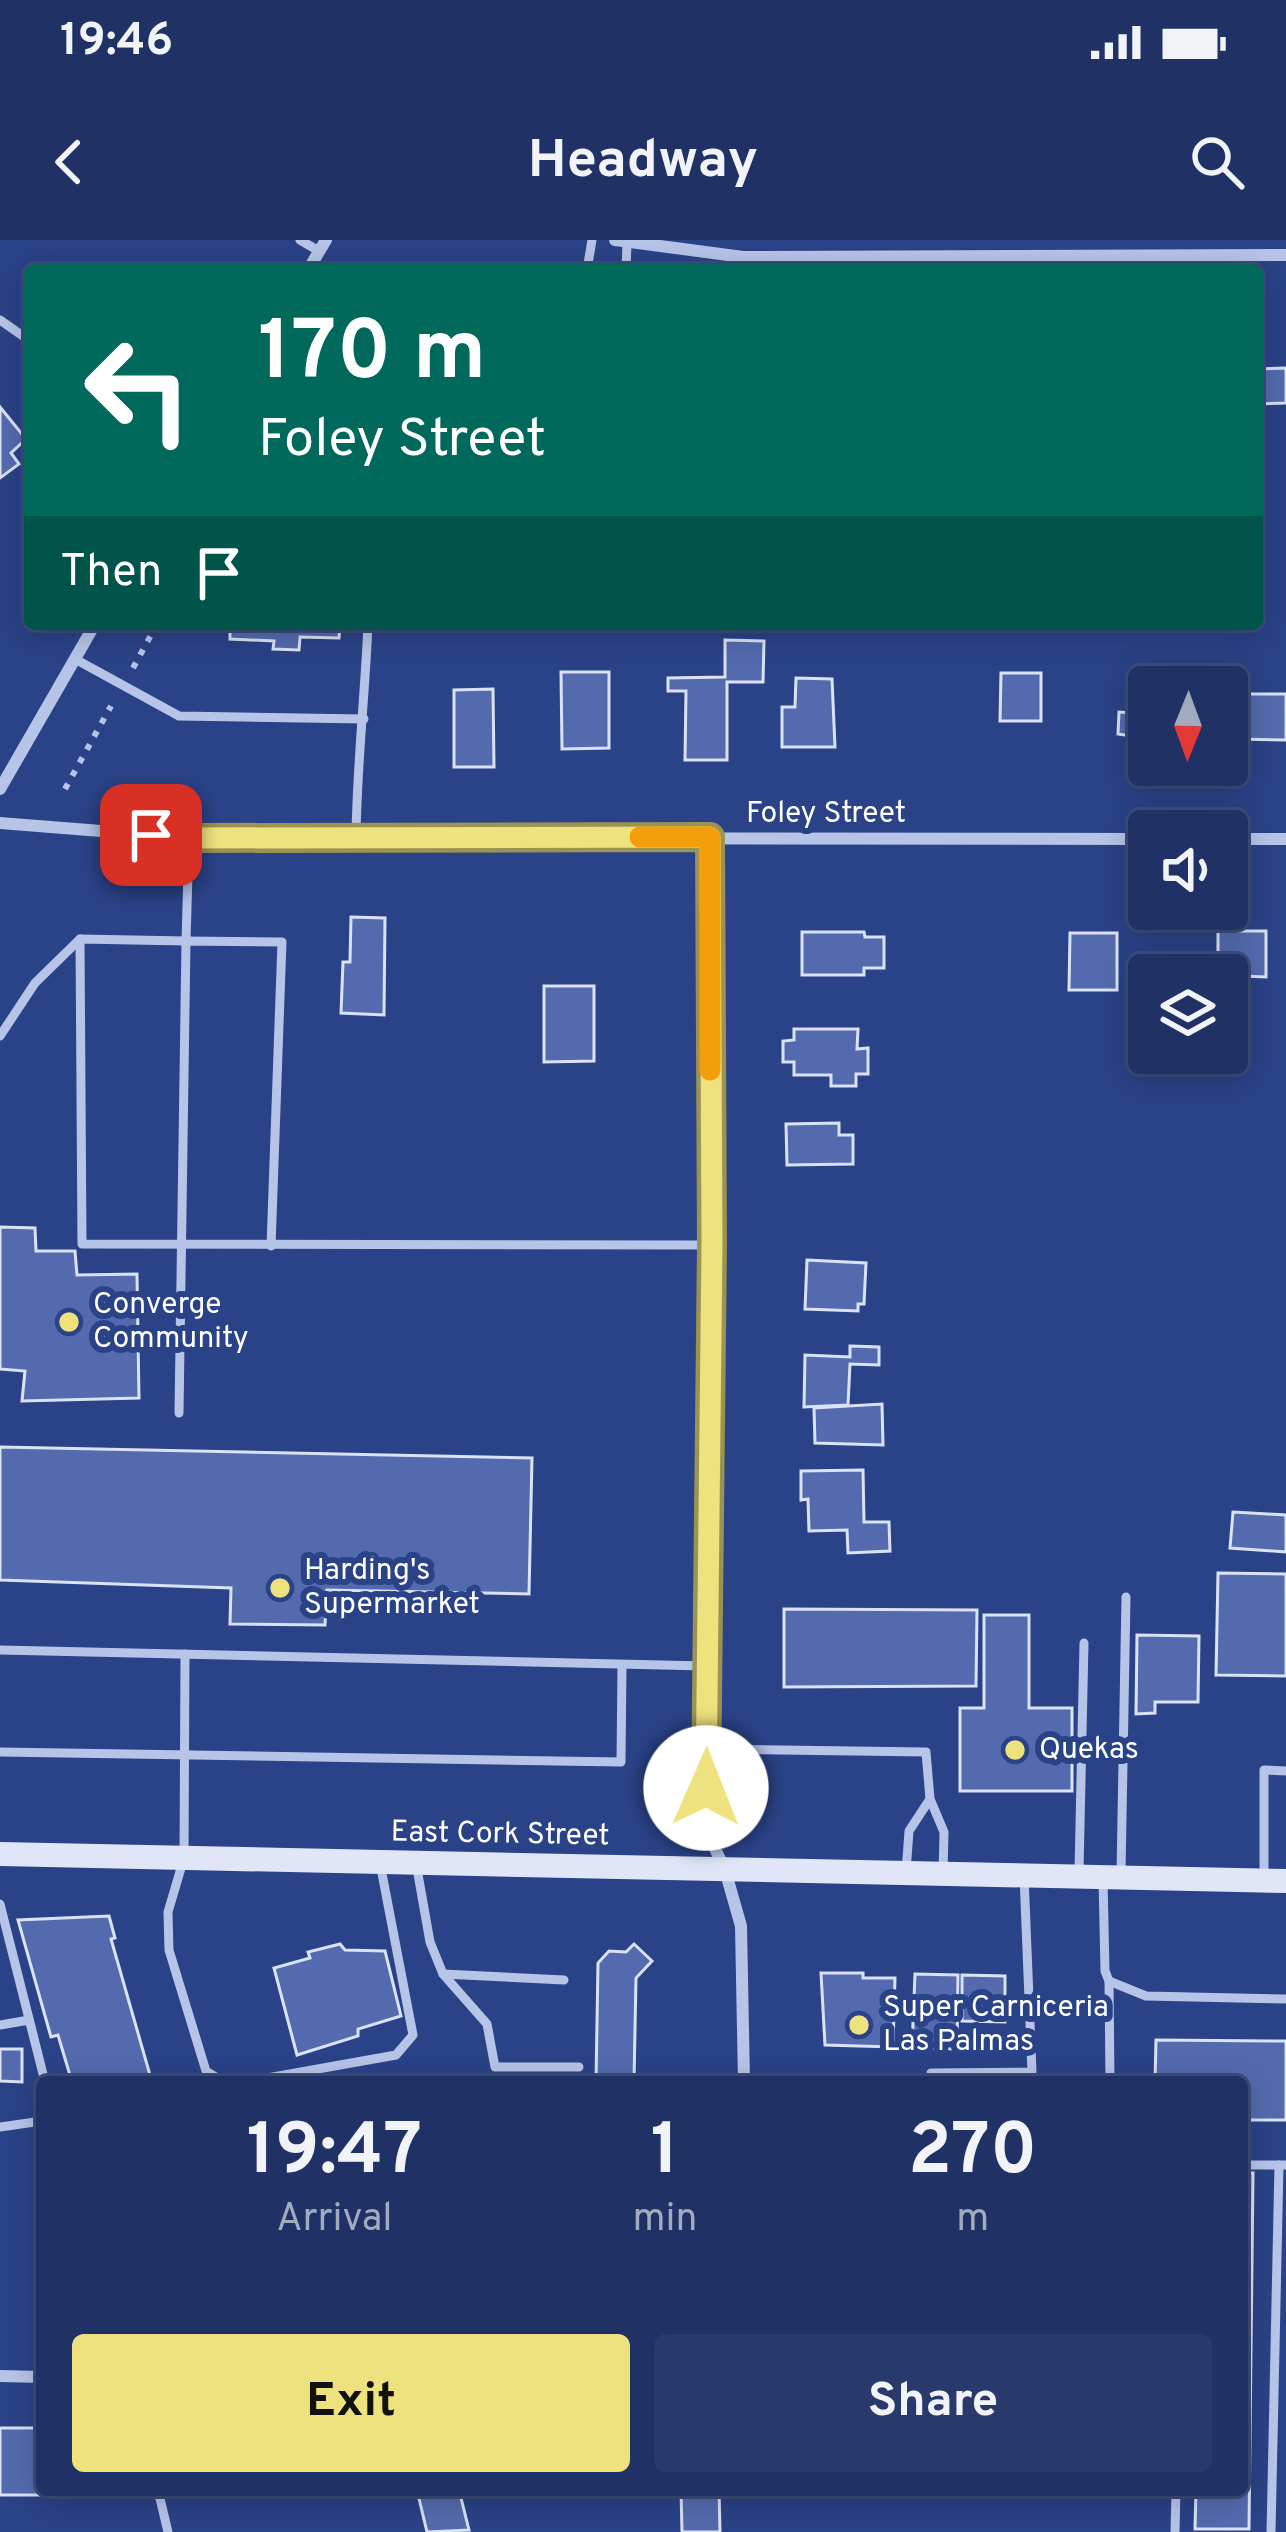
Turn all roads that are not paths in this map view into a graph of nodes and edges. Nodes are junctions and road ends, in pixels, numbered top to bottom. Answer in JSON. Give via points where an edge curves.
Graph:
{"nodes":[{"id":1,"x":300,"y":240,"type":"edge"},
{"id":2,"x":621,"y":241,"type":"edge"},
{"id":3,"x":323,"y":245,"type":"edge"},
{"id":4,"x":1286,"y":254,"type":"edge"},
{"id":5,"x":743,"y":264,"type":"edge"},
{"id":6,"x":92,"y":630,"type":"edge"},
{"id":7,"x":368,"y":630,"type":"edge"},
{"id":8,"x":75,"y":659,"type":"junction"},
{"id":9,"x":364,"y":719,"type":"junction"},
{"id":10,"x":0,"y":789,"type":"edge"},
{"id":11,"x":0,"y":824,"type":"edge"},
{"id":12,"x":356,"y":836,"type":"junction"},
{"id":13,"x":710,"y":837,"type":"junction"},
{"id":14,"x":189,"y":838,"type":"junction"},
{"id":15,"x":1128,"y":839,"type":"edge"},
{"id":16,"x":1248,"y":839,"type":"edge"},
{"id":17,"x":1286,"y":839,"type":"edge"},
{"id":18,"x":80,"y":939,"type":"junction"},
{"id":19,"x":186,"y":941,"type":"junction"},
{"id":20,"x":0,"y":1036,"type":"edge"},
{"id":21,"x":712,"y":1244,"type":"junction"},
{"id":22,"x":183,"y":1245,"type":"junction"},
{"id":23,"x":271,"y":1246,"type":"junction"},
{"id":24,"x":179,"y":1413,"type":"dead end"},
{"id":25,"x":1126,"y":1597,"type":"dead end"},
{"id":26,"x":1084,"y":1643,"type":"dead end"},
{"id":27,"x":0,"y":1650,"type":"edge"},
{"id":28,"x":185,"y":1654,"type":"junction"},
{"id":29,"x":622,"y":1665,"type":"junction"},
{"id":30,"x":706,"y":1666,"type":"junction"},
{"id":31,"x":707,"y":1749,"type":"junction"},
{"id":32,"x":0,"y":1752,"type":"edge"},
{"id":33,"x":184,"y":1755,"type":"junction"},
{"id":34,"x":1286,"y":1771,"type":"edge"},
{"id":35,"x":930,"y":1799,"type":"junction"},
{"id":36,"x":0,"y":1854,"type":"edge"},
{"id":37,"x":184,"y":1858,"type":"junction"},
{"id":38,"x":380,"y":1863,"type":"junction"},
{"id":39,"x":416,"y":1863,"type":"junction"},
{"id":40,"x":725,"y":1870,"type":"junction"},
{"id":41,"x":906,"y":1874,"type":"junction"},
{"id":42,"x":943,"y":1874,"type":"junction"},
{"id":43,"x":1024,"y":1876,"type":"junction"},
{"id":44,"x":1101,"y":1877,"type":"junction"},
{"id":45,"x":1275,"y":1881,"type":"edge"},
{"id":46,"x":0,"y":1904,"type":"edge"},
{"id":47,"x":443,"y":1974,"type":"junction"},
{"id":48,"x":564,"y":1980,"type":"dead end"},
{"id":49,"x":1109,"y":1981,"type":"junction"},
{"id":50,"x":1286,"y":1999,"type":"edge"},
{"id":51,"x":29,"y":2020,"type":"junction"},
{"id":52,"x":0,"y":2025,"type":"edge"},
{"id":53,"x":579,"y":2067,"type":"dead end"},
{"id":54,"x":932,"y":2073,"type":"dead end"},
{"id":55,"x":43,"y":2076,"type":"edge"},
{"id":56,"x":213,"y":2076,"type":"edge"},
{"id":57,"x":277,"y":2076,"type":"edge"},
{"id":58,"x":744,"y":2076,"type":"edge"},
{"id":59,"x":1110,"y":2076,"type":"edge"},
{"id":60,"x":36,"y":2122,"type":"edge"},
{"id":61,"x":0,"y":2127,"type":"edge"},
{"id":62,"x":1248,"y":2165,"type":"edge"},
{"id":63,"x":1282,"y":2165,"type":"edge"},
{"id":64,"x":0,"y":2376,"type":"edge"},
{"id":65,"x":36,"y":2377,"type":"edge"},
{"id":66,"x":160,"y":2496,"type":"edge"},
{"id":67,"x":1176,"y":2496,"type":"edge"},
{"id":68,"x":169,"y":2532,"type":"edge"},
{"id":69,"x":1175,"y":2532,"type":"edge"},
{"id":70,"x":1271,"y":2532,"type":"edge"}],
"edges":[{"from":1,"to":3,"type":"lane"},
{"from":2,"to":5,"type":"street"},
{"from":4,"to":5,"type":"street"},
{"from":6,"to":8,"type":"street"},
{"from":7,"to":9,"type":"lane"},
{"from":8,"to":9,"type":"lane","via":[[179,716]]},
{"from":8,"to":10,"type":"street"},
{"from":9,"to":12,"type":"lane"},
{"from":11,"to":14,"type":"street","name":"Foley Street"},
{"from":12,"to":13,"type":"street","name":"Foley Street"},
{"from":12,"to":14,"type":"street","name":"Foley Street"},
{"from":13,"to":15,"type":"street","name":"Foley Street"},
{"from":13,"to":21,"type":"street"},
{"from":14,"to":19,"type":"lane"},
{"from":16,"to":17,"type":"street"},
{"from":18,"to":19,"type":"lane"},
{"from":18,"to":20,"type":"lane","via":[[34,983]]},
{"from":18,"to":22,"type":"lane","via":[[82,1244]]},
{"from":19,"to":22,"type":"lane"},
{"from":19,"to":23,"type":"lane","via":[[282,942]]},
{"from":21,"to":23,"type":"lane"},
{"from":21,"to":30,"type":"street"},
{"from":22,"to":23,"type":"lane"},
{"from":22,"to":24,"type":"lane"},
{"from":25,"to":44,"type":"lane"},
{"from":26,"to":44,"type":"lane"},
{"from":27,"to":28,"type":"lane"},
{"from":28,"to":29,"type":"lane"},
{"from":28,"to":33,"type":"lane"},
{"from":29,"to":30,"type":"lane"},
{"from":29,"to":33,"type":"lane","via":[[621,1762]]},
{"from":30,"to":31,"type":"street"},
{"from":31,"to":35,"type":"lane","via":[[926,1752]]},
{"from":31,"to":40,"type":"street","via":[[705,1827]]},
{"from":32,"to":33,"type":"lane"},
{"from":33,"to":37,"type":"lane"},
{"from":34,"to":45,"type":"lane","via":[[1264,1770]]},
{"from":35,"to":41,"type":"lane","via":[[909,1832]]},
{"from":35,"to":42,"type":"lane","via":[[944,1832]]},
{"from":36,"to":37,"type":"street","name":"East Cork Street"},
{"from":37,"to":38,"type":"street","name":"East Cork Street"},
{"from":37,"to":56,"type":"lane","via":[[168,1912],[169,1950]]},
{"from":38,"to":39,"type":"street","name":"East Cork Street"},
{"from":38,"to":57,"type":"lane","via":[[412,2035],[396,2054]]},
{"from":39,"to":40,"type":"street","name":"East Cork Street"},
{"from":39,"to":47,"type":"lane"},
{"from":40,"to":41,"type":"street","name":"East Cork Street"},
{"from":40,"to":58,"type":"street","via":[[741,1926]]},
{"from":41,"to":42,"type":"street","name":"East Cork Street"},
{"from":42,"to":43,"type":"street","name":"East Cork Street"},
{"from":43,"to":44,"type":"street","name":"East Cork Street"},
{"from":43,"to":54,"type":"lane","via":[[1032,2072]]},
{"from":44,"to":45,"type":"street","name":"East Cork Street"},
{"from":44,"to":49,"type":"lane"},
{"from":46,"to":51,"type":"lane"},
{"from":47,"to":48,"type":"lane"},
{"from":47,"to":53,"type":"lane","via":[[487,2024],[496,2067]]},
{"from":49,"to":50,"type":"lane","via":[[1146,1996]]},
{"from":49,"to":59,"type":"lane"},
{"from":51,"to":52,"type":"lane"},
{"from":51,"to":55,"type":"lane"},
{"from":60,"to":61,"type":"lane"},
{"from":62,"to":63,"type":"lane"},
{"from":63,"to":70,"type":"lane"},
{"from":64,"to":65,"type":"street"},
{"from":66,"to":68,"type":"lane"},
{"from":67,"to":69,"type":"lane"}]}
